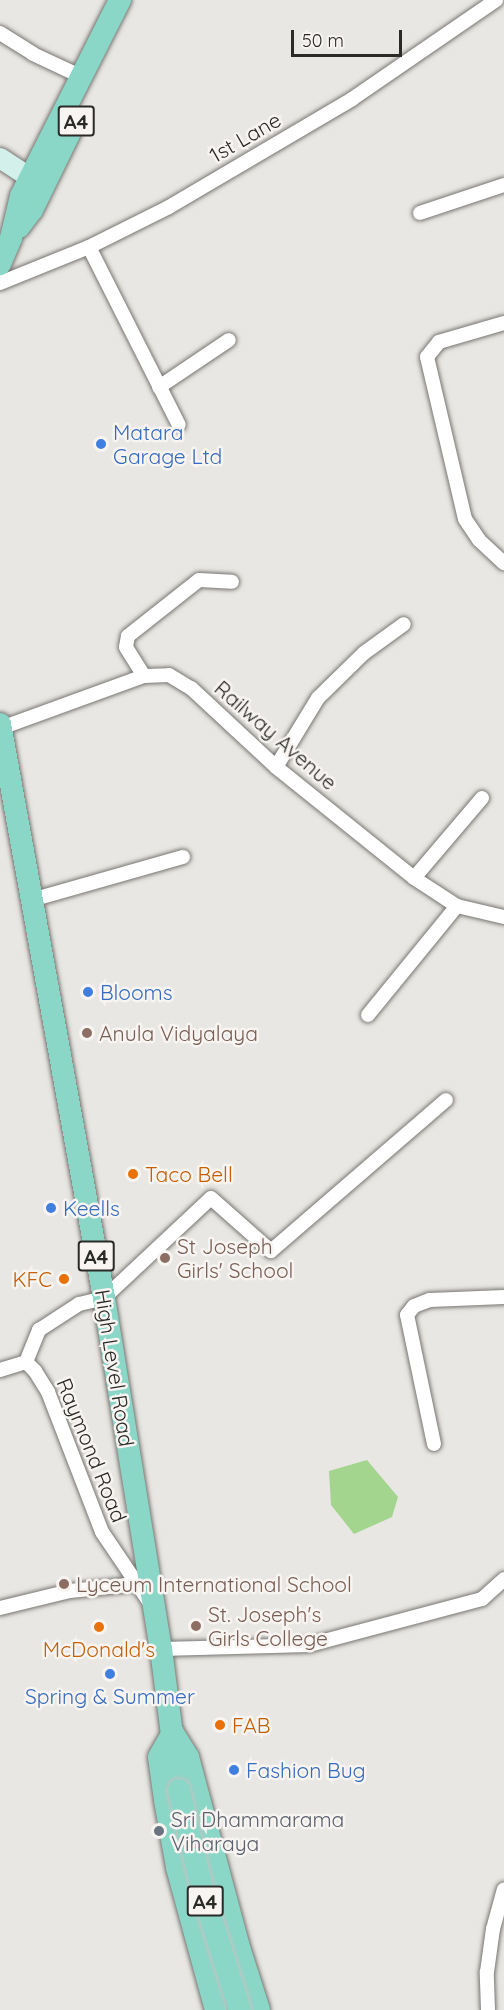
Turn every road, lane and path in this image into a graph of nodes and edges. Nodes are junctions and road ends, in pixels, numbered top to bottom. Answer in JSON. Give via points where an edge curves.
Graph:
{"nodes":[{"id":1,"x":120,"y":0,"type":"edge"},
{"id":2,"x":134,"y":0,"type":"edge"},
{"id":3,"x":496,"y":0,"type":"edge"},
{"id":4,"x":0,"y":33,"type":"edge"},
{"id":5,"x":82,"y":77,"type":"junction"},
{"id":6,"x":0,"y":158,"type":"edge"},
{"id":7,"x":37,"y":182,"type":"junction"},
{"id":8,"x":504,"y":185,"type":"edge"},
{"id":9,"x":420,"y":213,"type":"dead end"},
{"id":10,"x":89,"y":247,"type":"junction"},
{"id":11,"x":0,"y":264,"type":"edge"},
{"id":12,"x":0,"y":283,"type":"edge"},
{"id":13,"x":504,"y":323,"type":"edge"},
{"id":14,"x":229,"y":340,"type":"dead end"},
{"id":15,"x":159,"y":387,"type":"junction"},
{"id":16,"x":179,"y":425,"type":"dead end"},
{"id":17,"x":504,"y":563,"type":"edge"},
{"id":18,"x":232,"y":582,"type":"dead end"},
{"id":19,"x":404,"y":624,"type":"dead end"},
{"id":20,"x":144,"y":676,"type":"junction"},
{"id":21,"x":0,"y":726,"type":"edge"},
{"id":22,"x":276,"y":767,"type":"junction"},
{"id":23,"x":5,"y":780,"type":"edge"},
{"id":24,"x":482,"y":798,"type":"dead end"},
{"id":25,"x":183,"y":857,"type":"dead end"},
{"id":26,"x":414,"y":878,"type":"junction"},
{"id":27,"x":31,"y":900,"type":"junction"},
{"id":28,"x":457,"y":906,"type":"junction"},
{"id":29,"x":504,"y":917,"type":"edge"},
{"id":30,"x":368,"y":1015,"type":"dead end"},
{"id":31,"x":446,"y":1100,"type":"dead end"},
{"id":32,"x":504,"y":1297,"type":"edge"},
{"id":33,"x":104,"y":1298,"type":"junction"},
{"id":34,"x":26,"y":1362,"type":"junction"},
{"id":35,"x":0,"y":1370,"type":"edge"},
{"id":36,"x":434,"y":1444,"type":"dead end"},
{"id":37,"x":504,"y":1579,"type":"edge"},
{"id":38,"x":137,"y":1584,"type":"junction"},
{"id":39,"x":0,"y":1608,"type":"edge"},
{"id":40,"x":153,"y":1608,"type":"junction"},
{"id":41,"x":161,"y":1649,"type":"junction"},
{"id":42,"x":173,"y":1733,"type":"junction"},
{"id":43,"x":504,"y":1889,"type":"edge"},
{"id":44,"x":238,"y":1944,"type":"junction"},
{"id":45,"x":200,"y":1956,"type":"junction"},
{"id":46,"x":216,"y":2010,"type":"edge"},
{"id":47,"x":240,"y":2010,"type":"edge"},
{"id":48,"x":259,"y":2010,"type":"edge"},
{"id":49,"x":488,"y":2010,"type":"edge"}],
"edges":[{"from":1,"to":5,"type":"highway","number":"A4"},
{"from":2,"to":7,"type":"highway","number":"A4"},
{"from":3,"to":10,"type":"street","name":"1st Lane","via":[[352,99],[168,207]]},
{"from":4,"to":5,"type":"street"},
{"from":5,"to":7,"type":"highway","number":"A4"},
{"from":6,"to":7,"type":"main road"},
{"from":7,"to":11,"type":"highway","number":"A4","via":[[21,196]]},
{"from":8,"to":9,"type":"street"},
{"from":10,"to":12,"type":"street","name":"1st Lane"},
{"from":10,"to":15,"type":"street"},
{"from":13,"to":17,"type":"street","via":[[439,342],[427,357],[465,519],[479,540]]},
{"from":14,"to":15,"type":"street"},
{"from":15,"to":16,"type":"street"},
{"from":18,"to":20,"type":"street","via":[[199,580],[128,636],[126,647]]},
{"from":19,"to":22,"type":"street","via":[[364,653],[318,698]]},
{"from":20,"to":21,"type":"street","name":"Railway Avenue"},
{"from":20,"to":22,"type":"street","name":"Railway Avenue","via":[[168,675],[191,688]]},
{"from":21,"to":23,"type":"highway","name":"High Level Road","number":"A4"},
{"from":22,"to":26,"type":"street","name":"Railway Avenue"},
{"from":23,"to":27,"type":"highway","name":"High Level Road","number":"A4"},
{"from":24,"to":26,"type":"street"},
{"from":25,"to":27,"type":"street"},
{"from":26,"to":28,"type":"street","name":"Railway Avenue"},
{"from":27,"to":33,"type":"highway","name":"High Level Road","number":"A4"},
{"from":28,"to":29,"type":"street","name":"Railway Avenue"},
{"from":28,"to":30,"type":"street"},
{"from":31,"to":33,"type":"street","via":[[271,1251],[210,1198]]},
{"from":32,"to":36,"type":"street","via":[[430,1300],[414,1306],[406,1315]]},
{"from":33,"to":34,"type":"street","via":[[79,1304],[39,1330]]},
{"from":33,"to":40,"type":"highway","name":"High Level Road","number":"A4"},
{"from":34,"to":35,"type":"street"},
{"from":34,"to":38,"type":"street","name":"Raymond Road","via":[[48,1392],[102,1532]]},
{"from":37,"to":41,"type":"street","via":[[482,1599],[309,1645]]},
{"from":38,"to":39,"type":"street","via":[[70,1591]]},
{"from":38,"to":40,"type":"street","name":"Raymond Road"},
{"from":40,"to":41,"type":"highway","name":"High Level Road","number":"A4"},
{"from":41,"to":42,"type":"highway","name":"High Level Road","number":"A4"},
{"from":42,"to":44,"type":"highway","number":"A4","via":[[188,1757]]},
{"from":42,"to":45,"type":"highway","number":"A4","via":[[159,1757],[177,1866]]},
{"from":42,"to":47,"type":"highway","name":"High Level Road","number":"A4","bridge":true,"via":[[179,1790],[203,1893]]},
{"from":43,"to":49,"type":"street","via":[[493,1929]]},
{"from":44,"to":45,"type":"highway"},
{"from":44,"to":48,"type":"highway","number":"A4"},
{"from":45,"to":46,"type":"highway","number":"A4"}]}
